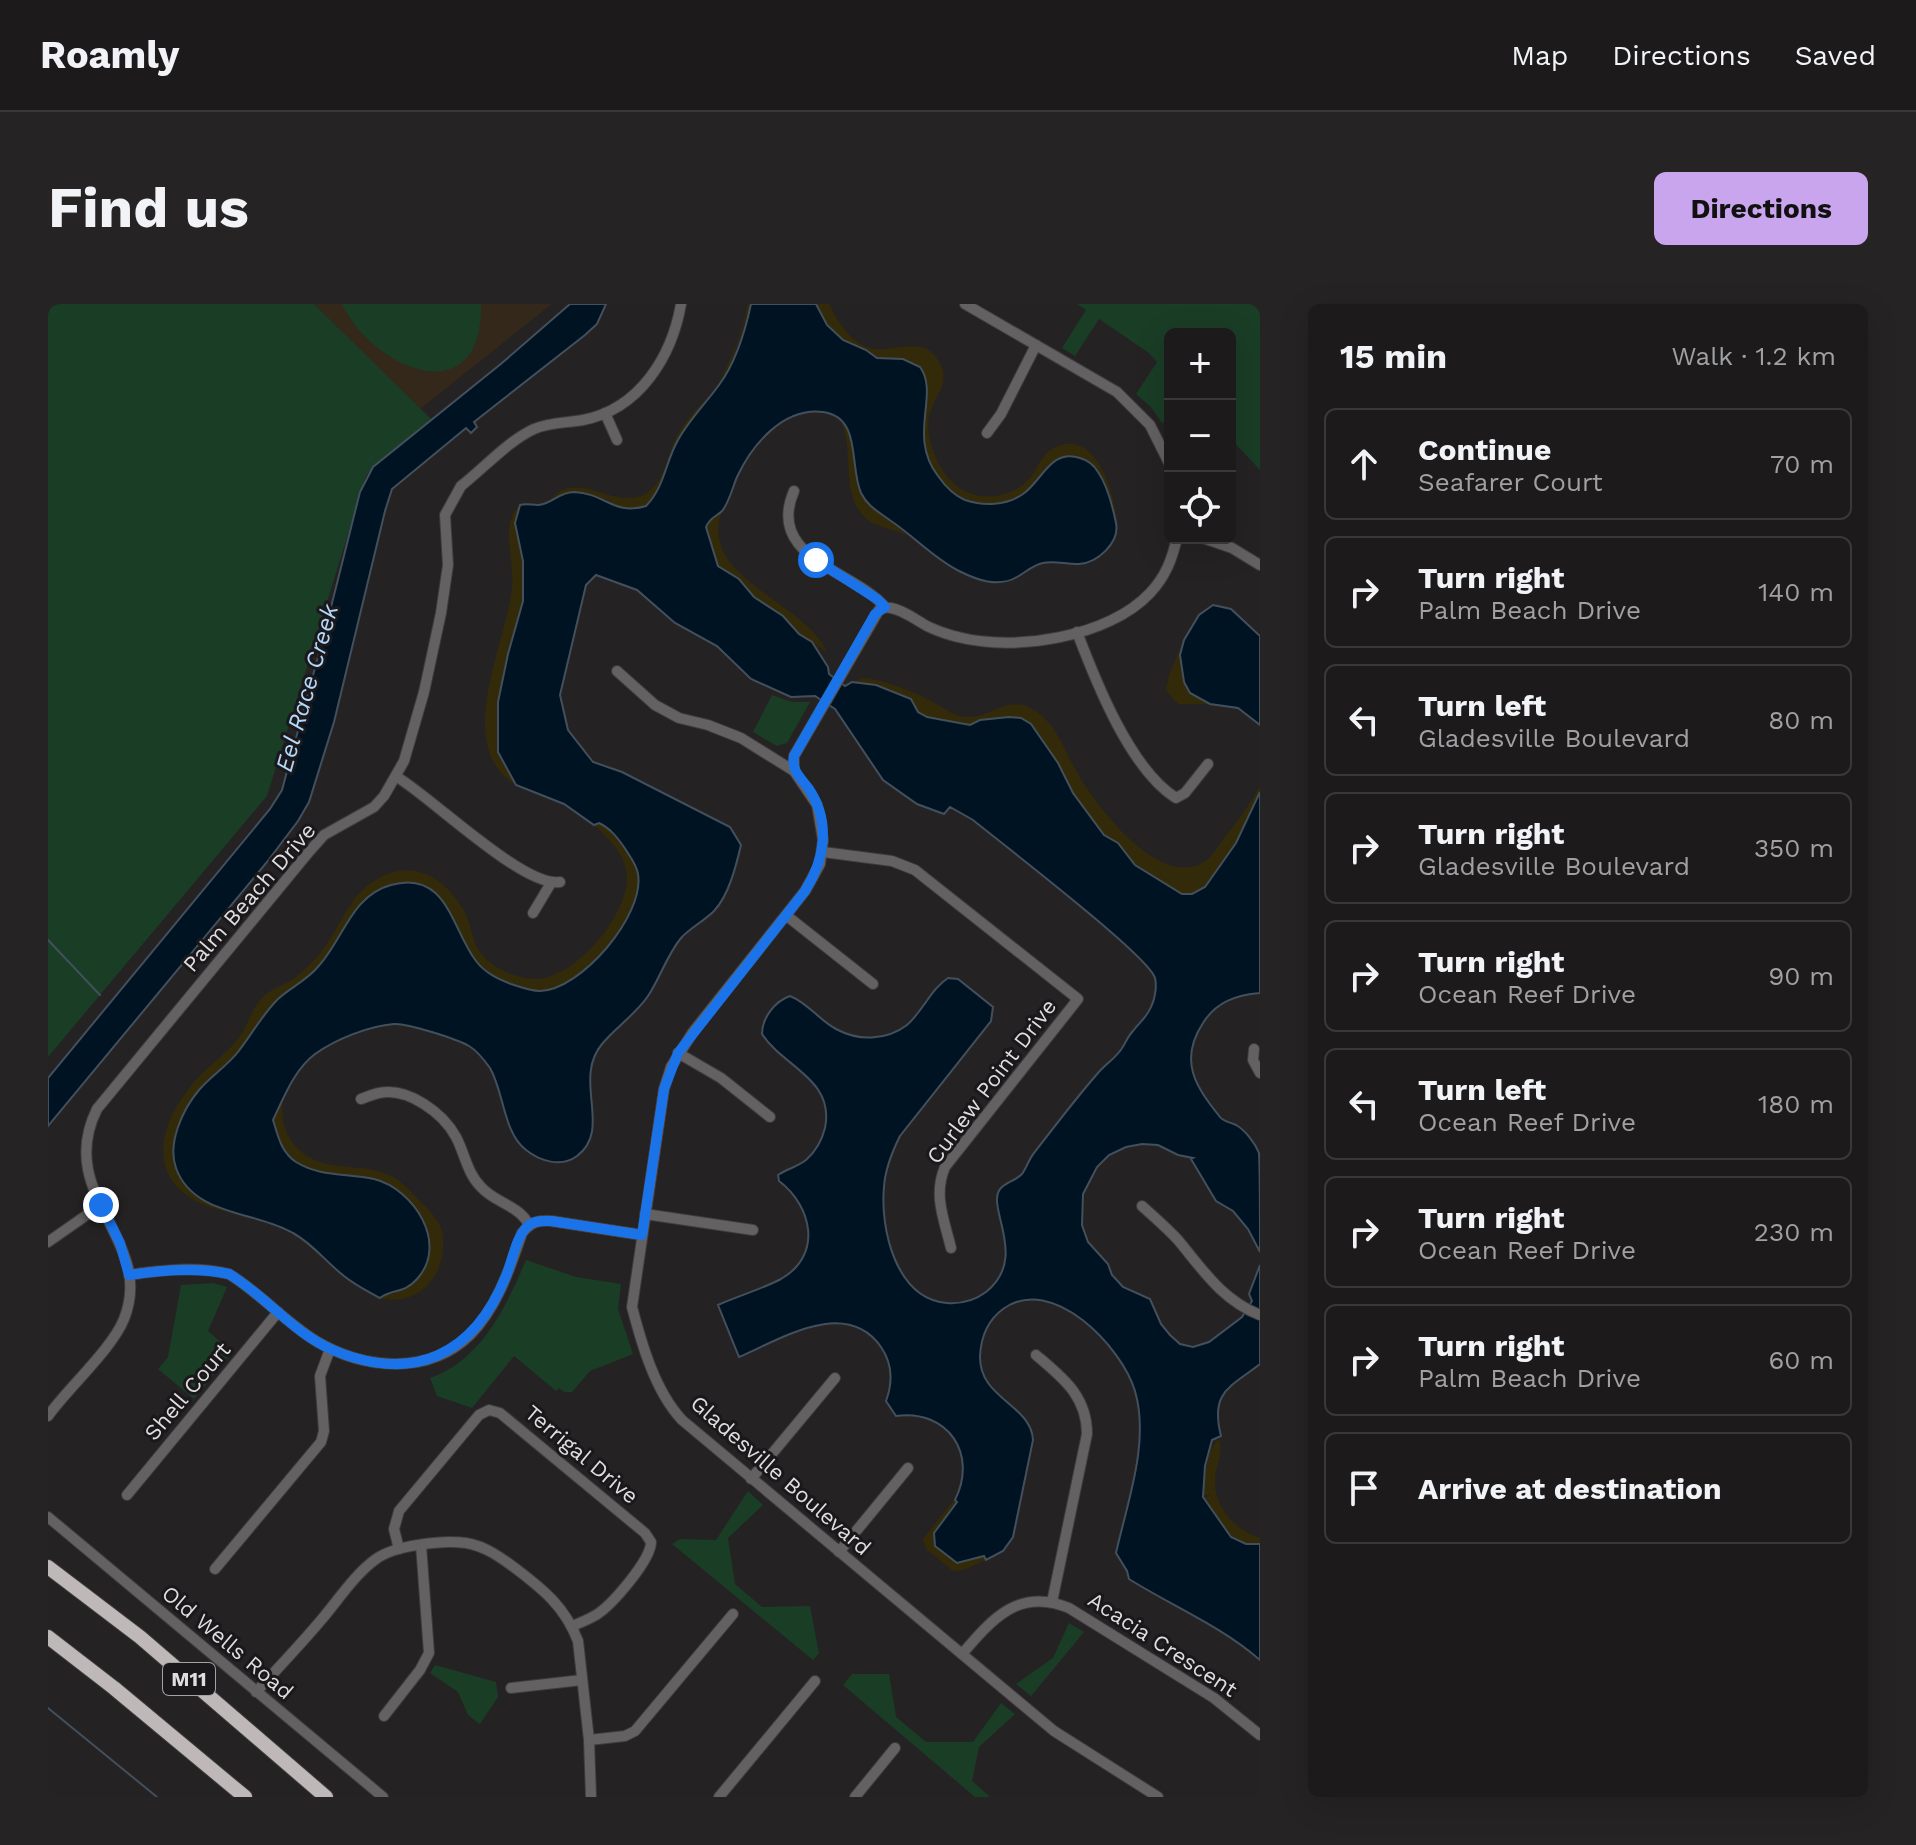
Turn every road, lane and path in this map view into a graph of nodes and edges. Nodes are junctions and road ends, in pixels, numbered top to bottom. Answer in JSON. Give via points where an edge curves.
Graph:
{"nodes":[{"id":1,"x":681,"y":304,"type":"edge"},
{"id":2,"x":965,"y":304,"type":"edge"},
{"id":3,"x":1036,"y":345,"type":"junction"},
{"id":4,"x":605,"y":413,"type":"junction"},
{"id":5,"x":987,"y":433,"type":"dead end"},
{"id":6,"x":617,"y":440,"type":"dead end"},
{"id":7,"x":1164,"y":453,"type":"edge"},
{"id":8,"x":794,"y":491,"type":"dead end"},
{"id":9,"x":1175,"y":544,"type":"edge"},
{"id":10,"x":1220,"y":544,"type":"edge"},
{"id":11,"x":1260,"y":565,"type":"edge"},
{"id":12,"x":885,"y":607,"type":"junction"},
{"id":13,"x":1077,"y":632,"type":"junction"},
{"id":14,"x":617,"y":671,"type":"dead end"},
{"id":15,"x":1208,"y":764,"type":"dead end"},
{"id":16,"x":794,"y":771,"type":"junction"},
{"id":17,"x":397,"y":777,"type":"junction"},
{"id":18,"x":823,"y":852,"type":"junction"},
{"id":19,"x":533,"y":913,"type":"dead end"},
{"id":20,"x":787,"y":916,"type":"junction"},
{"id":21,"x":873,"y":984,"type":"dead end"},
{"id":22,"x":1254,"y":1049,"type":"dead end"},
{"id":23,"x":678,"y":1053,"type":"junction"},
{"id":24,"x":1260,"y":1073,"type":"edge"},
{"id":25,"x":361,"y":1099,"type":"dead end"},
{"id":26,"x":770,"y":1117,"type":"dead end"},
{"id":27,"x":101,"y":1205,"type":"junction"},
{"id":28,"x":1142,"y":1206,"type":"dead end"},
{"id":29,"x":645,"y":1214,"type":"junction"},
{"id":30,"x":529,"y":1225,"type":"junction"},
{"id":31,"x":753,"y":1230,"type":"dead end"},
{"id":32,"x":642,"y":1235,"type":"junction"},
{"id":33,"x":48,"y":1242,"type":"edge"},
{"id":34,"x":951,"y":1248,"type":"dead end"},
{"id":35,"x":129,"y":1275,"type":"junction"},
{"id":36,"x":278,"y":1312,"type":"junction"},
{"id":37,"x":1260,"y":1315,"type":"edge"},
{"id":38,"x":330,"y":1349,"type":"junction"},
{"id":39,"x":1036,"y":1355,"type":"dead end"},
{"id":40,"x":835,"y":1378,"type":"dead end"},
{"id":41,"x":48,"y":1416,"type":"edge"},
{"id":42,"x":908,"y":1468,"type":"dead end"},
{"id":43,"x":751,"y":1479,"type":"junction"},
{"id":44,"x":127,"y":1495,"type":"dead end"},
{"id":45,"x":48,"y":1517,"type":"edge"},
{"id":46,"x":421,"y":1545,"type":"junction"},
{"id":47,"x":399,"y":1549,"type":"junction"},
{"id":48,"x":839,"y":1552,"type":"junction"},
{"id":49,"x":48,"y":1567,"type":"edge"},
{"id":50,"x":215,"y":1569,"type":"dead end"},
{"id":51,"x":1052,"y":1602,"type":"junction"},
{"id":52,"x":733,"y":1614,"type":"dead end"},
{"id":53,"x":572,"y":1626,"type":"junction"},
{"id":54,"x":48,"y":1637,"type":"edge"},
{"id":55,"x":962,"y":1654,"type":"junction"},
{"id":56,"x":582,"y":1680,"type":"junction"},
{"id":57,"x":815,"y":1681,"type":"dead end"},
{"id":58,"x":511,"y":1688,"type":"dead end"},
{"id":59,"x":260,"y":1695,"type":"junction"},
{"id":60,"x":384,"y":1716,"type":"dead end"},
{"id":61,"x":1260,"y":1735,"type":"edge"},
{"id":62,"x":589,"y":1740,"type":"junction"},
{"id":63,"x":895,"y":1748,"type":"dead end"},
{"id":64,"x":245,"y":1797,"type":"edge"},
{"id":65,"x":326,"y":1797,"type":"edge"},
{"id":66,"x":383,"y":1797,"type":"edge"},
{"id":67,"x":591,"y":1797,"type":"edge"},
{"id":68,"x":719,"y":1797,"type":"edge"},
{"id":69,"x":855,"y":1797,"type":"edge"},
{"id":70,"x":1158,"y":1797,"type":"edge"}],
"edges":[{"from":1,"to":4,"type":"street","name":"Palm Beach Drive","via":[[677,329],[651,377]]},
{"from":2,"to":3,"type":"street"},
{"from":3,"to":5,"type":"street"},
{"from":3,"to":7,"type":"street","via":[[1117,392],[1150,425]]},
{"from":4,"to":6,"type":"street"},
{"from":4,"to":17,"type":"street","name":"Palm Beach Drive","via":[[552,423],[524,435],[461,486],[448,505],[441,613],[411,742]]},
{"from":8,"to":12,"type":"street","via":[[787,521],[798,543]]},
{"from":9,"to":13,"type":"street","via":[[1168,569],[1149,594],[1117,616]]},
{"from":10,"to":11,"type":"street"},
{"from":12,"to":13,"type":"street","via":[[932,629],[989,643]]},
{"from":12,"to":16,"type":"street","via":[[875,614],[794,756]]},
{"from":13,"to":15,"type":"street","via":[[1115,721],[1166,791],[1176,798],[1185,793]]},
{"from":14,"to":16,"type":"street","via":[[655,705],[741,738]]},
{"from":16,"to":18,"type":"street","via":[[817,805]]},
{"from":17,"to":19,"type":"street","via":[[512,863],[556,882]]},
{"from":17,"to":27,"type":"street","name":"Palm Beach Drive","via":[[374,807],[324,835],[102,1100],[89,1126],[85,1160]]},
{"from":18,"to":20,"type":"street","name":"Gladesville Boulevard","via":[[815,875]]},
{"from":18,"to":34,"type":"street","name":"Curlew Point Drive","via":[[892,861],[915,870],[1078,999],[945,1167],[938,1198]]},
{"from":20,"to":21,"type":"street"},
{"from":20,"to":23,"type":"street","name":"Gladesville Boulevard"},
{"from":22,"to":24,"type":"street","via":[[1253,1062]]},
{"from":23,"to":26,"type":"street","via":[[721,1078]]},
{"from":23,"to":29,"type":"street","name":"Gladesville Boulevard","via":[[664,1089]]},
{"from":25,"to":30,"type":"street","via":[[392,1093],[431,1109],[454,1133],[480,1187],[519,1210]]},
{"from":27,"to":33,"type":"street"},
{"from":27,"to":35,"type":"street","name":"Palm Beach Drive"},
{"from":28,"to":37,"type":"street","via":[[1213,1283]]},
{"from":29,"to":31,"type":"street"},
{"from":29,"to":32,"type":"street","name":"Gladesville Boulevard"},
{"from":30,"to":32,"type":"street","via":[[551,1221]]},
{"from":30,"to":38,"type":"street","via":[[493,1302],[469,1336],[452,1349],[398,1365],[358,1360]]},
{"from":32,"to":43,"type":"street","name":"Gladesville Boulevard","via":[[632,1307],[663,1393],[682,1420]]},
{"from":35,"to":36,"type":"street","via":[[214,1270],[229,1274]]},
{"from":35,"to":41,"type":"street","name":"Palm Beach Drive","via":[[130,1295],[120,1329]]},
{"from":36,"to":38,"type":"street"},
{"from":36,"to":44,"type":"street","name":"Shell Court"},
{"from":38,"to":50,"type":"street","via":[[320,1376],[321,1442]]},
{"from":39,"to":51,"type":"street","via":[[1073,1387],[1087,1421]]},
{"from":40,"to":43,"type":"street"},
{"from":42,"to":48,"type":"street"},
{"from":43,"to":48,"type":"street","name":"Gladesville Boulevard"},
{"from":45,"to":59,"type":"street","name":"Old Wells Road"},
{"from":46,"to":47,"type":"street"},
{"from":46,"to":53,"type":"street","via":[[465,1543],[493,1552],[562,1608]]},
{"from":46,"to":60,"type":"street","via":[[429,1653]]},
{"from":47,"to":53,"type":"street","name":"Terrigal Drive","via":[[394,1529],[399,1511],[479,1415],[489,1410],[500,1413],[651,1542],[647,1558],[612,1600]]},
{"from":47,"to":59,"type":"street","via":[[378,1557],[361,1573]]},
{"from":48,"to":55,"type":"street","name":"Gladesville Boulevard"},
{"from":49,"to":65,"type":"highway","number":"M11","via":[[140,1637]]},
{"from":51,"to":55,"type":"street","name":"Acacia Crescent","via":[[1005,1610]]},
{"from":51,"to":61,"type":"street","name":"Acacia Crescent","via":[[1214,1698]]},
{"from":52,"to":62,"type":"street","via":[[635,1731]]},
{"from":53,"to":56,"type":"street"},
{"from":54,"to":64,"type":"highway","number":"M11"},
{"from":55,"to":70,"type":"street","name":"Gladesville Boulevard","via":[[1054,1731]]},
{"from":56,"to":58,"type":"street"},
{"from":56,"to":62,"type":"street"},
{"from":57,"to":68,"type":"street"},
{"from":59,"to":66,"type":"street","name":"Old Wells Road"},
{"from":62,"to":67,"type":"street"},
{"from":63,"to":69,"type":"street"}]}
